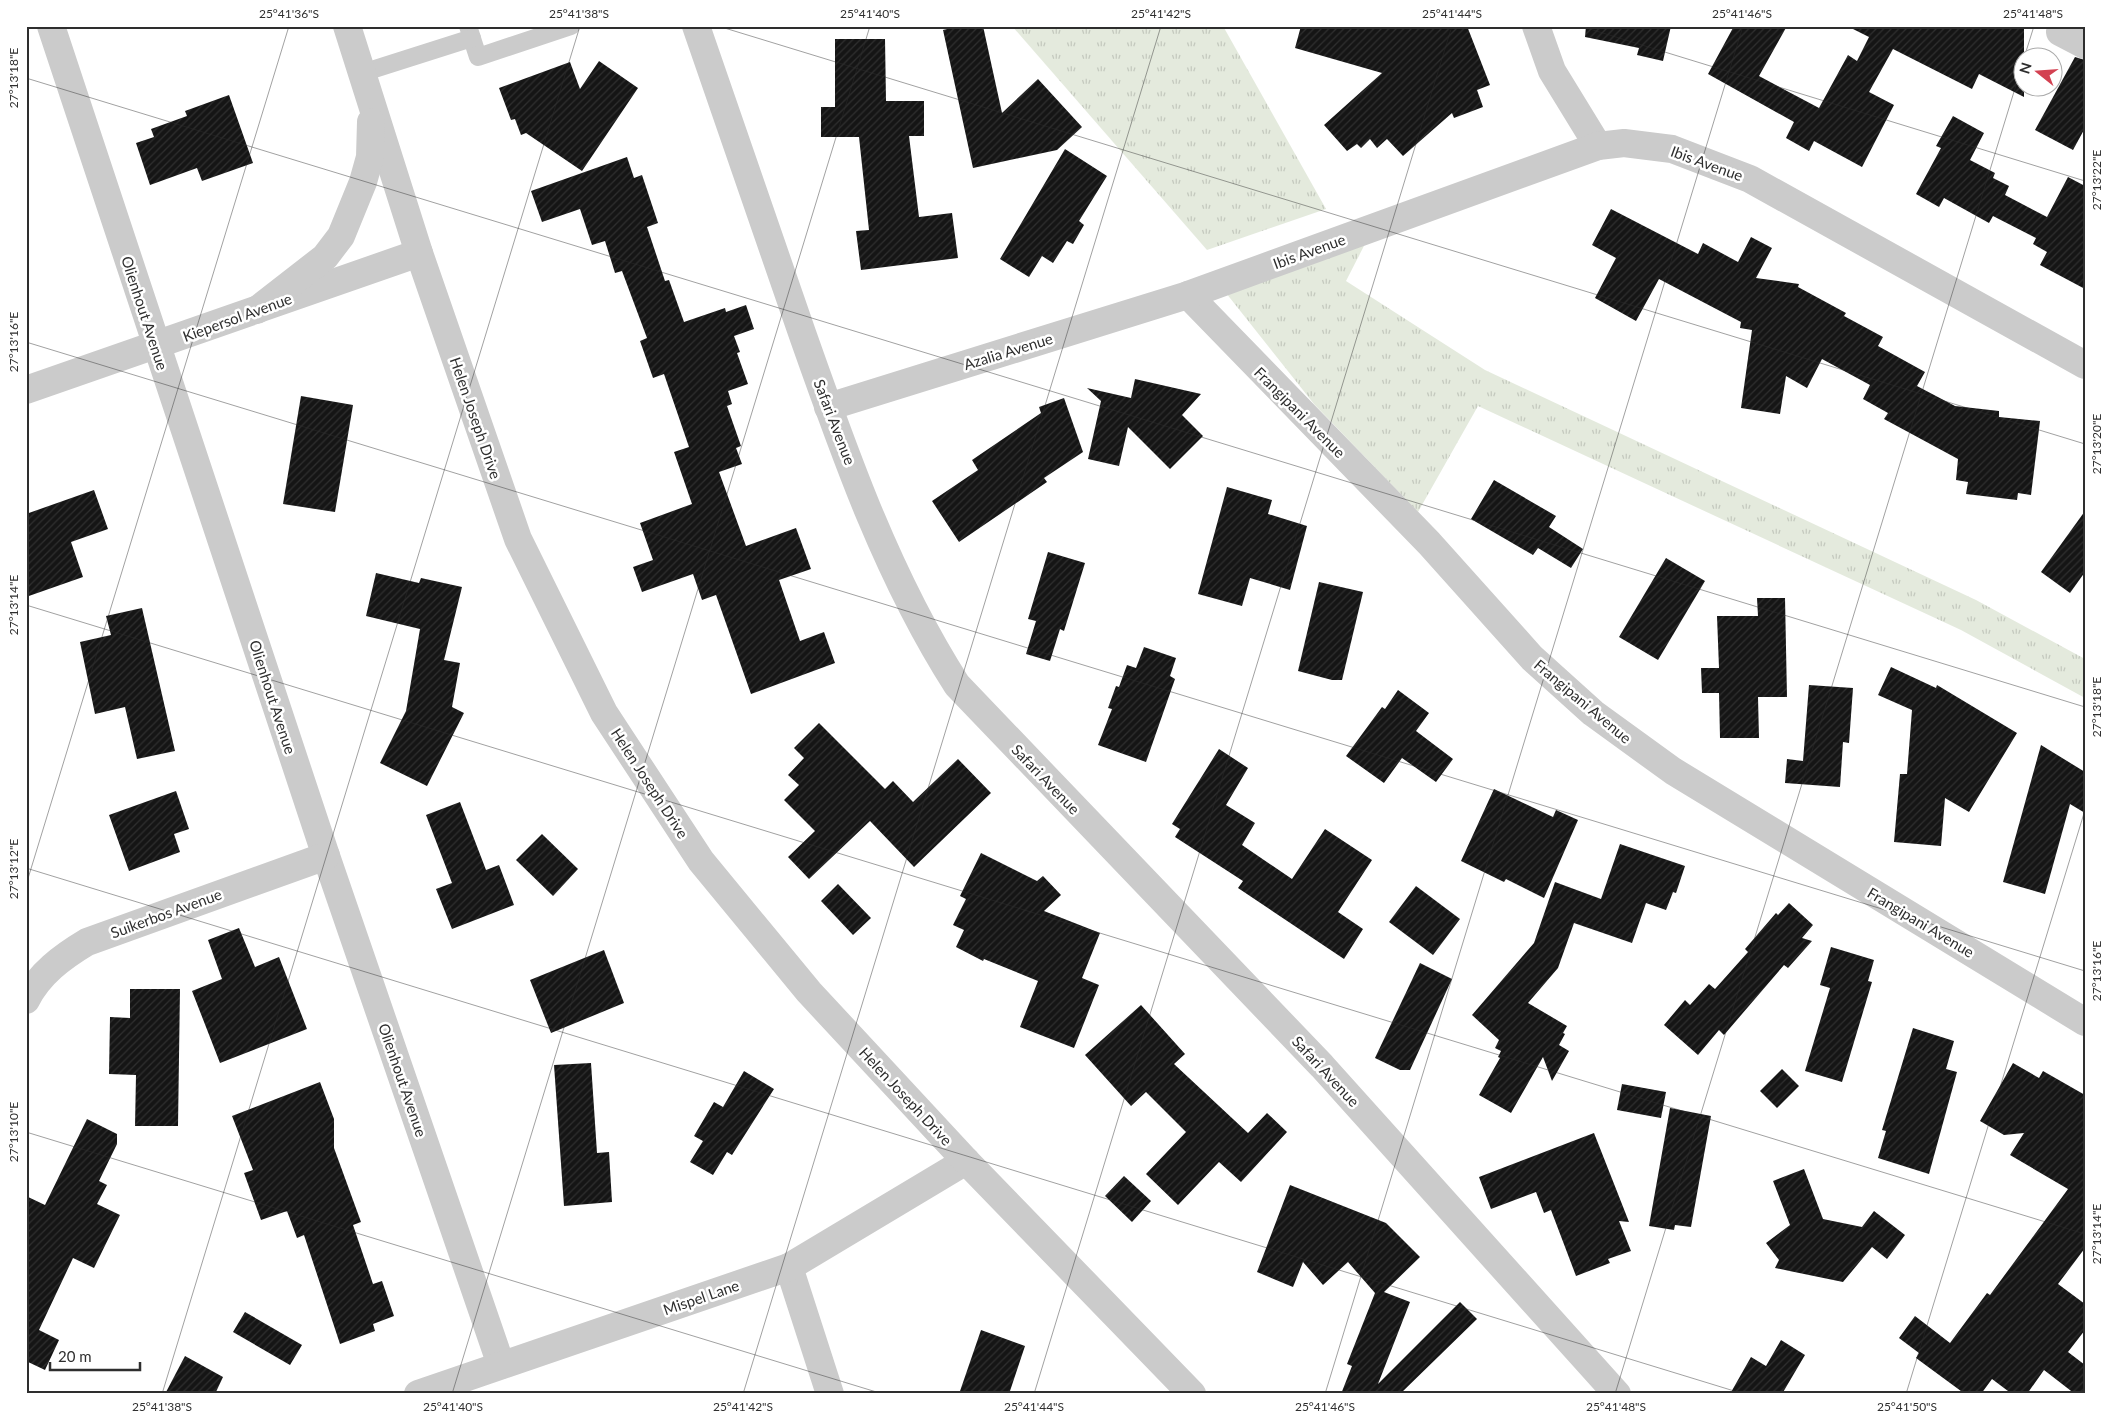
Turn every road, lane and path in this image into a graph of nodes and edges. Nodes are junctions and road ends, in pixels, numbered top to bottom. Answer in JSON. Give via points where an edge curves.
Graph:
{"nodes":[{"id":1,"x":51,"y":26,"type":"edge"},
{"id":2,"x":347,"y":26,"type":"edge"},
{"id":3,"x":571,"y":26,"type":"edge"},
{"id":4,"x":696,"y":26,"type":"edge"},
{"id":5,"x":1536,"y":26,"type":"edge"},
{"id":6,"x":470,"y":32,"type":"edge"},
{"id":7,"x":2060,"y":32,"type":"dead end"},
{"id":8,"x":2085,"y":45,"type":"edge"},
{"id":9,"x":362,"y":73,"type":"junction"},
{"id":10,"x":372,"y":104,"type":"junction"},
{"id":11,"x":1598,"y":146,"type":"junction"},
{"id":12,"x":419,"y":252,"type":"junction"},
{"id":13,"x":1188,"y":295,"type":"junction"},
{"id":14,"x":258,"y":310,"type":"junction"},
{"id":15,"x":156,"y":346,"type":"junction"},
{"id":16,"x":2085,"y":365,"type":"edge"},
{"id":17,"x":26,"y":390,"type":"edge"},
{"id":18,"x":828,"y":407,"type":"junction"},
{"id":19,"x":326,"y":856,"type":"junction"},
{"id":20,"x":26,"y":1000,"type":"edge"},
{"id":21,"x":2085,"y":1022,"type":"edge"},
{"id":22,"x":966,"y":1161,"type":"junction"},
{"id":23,"x":789,"y":1267,"type":"junction"},
{"id":24,"x":501,"y":1365,"type":"junction"},
{"id":25,"x":418,"y":1394,"type":"edge"},
{"id":26,"x":830,"y":1394,"type":"edge"},
{"id":27,"x":1192,"y":1394,"type":"edge"},
{"id":28,"x":1617,"y":1394,"type":"edge"}],
"edges":[{"from":1,"to":15,"type":"street","name":"Olienhout Avenue"},
{"from":2,"to":9,"type":"street","name":"Helen Joseph Drive"},
{"from":3,"to":6,"type":"lane","via":[[478,57]]},
{"from":4,"to":18,"type":"street","name":"Safari Avenue"},
{"from":5,"to":11,"type":"street","via":[[1552,71]]},
{"from":6,"to":9,"type":"lane"},
{"from":7,"to":8,"type":"street"},
{"from":9,"to":10,"type":"street","name":"Helen Joseph Drive"},
{"from":10,"to":12,"type":"street","name":"Helen Joseph Drive"},
{"from":10,"to":14,"type":"street","via":[[370,157],[341,236],[325,257]]},
{"from":11,"to":13,"type":"street","name":"Ibis Avenue"},
{"from":11,"to":16,"type":"street","name":"Ibis Avenue","via":[[1624,143],[1672,149],[1750,179]]},
{"from":12,"to":14,"type":"street","name":"Kiepersol Avenue"},
{"from":12,"to":22,"type":"street","name":"Helen Joseph Drive","via":[[518,539],[604,713],[702,860],[809,992]]},
{"from":13,"to":18,"type":"street","name":"Azalia Avenue"},
{"from":13,"to":21,"type":"street","name":"Frangipani Avenue","via":[[1429,543],[1532,658],[1593,713],[1674,771]]},
{"from":14,"to":15,"type":"street","name":"Kiepersol Avenue"},
{"from":15,"to":17,"type":"street","name":"Kiepersol Avenue"},
{"from":15,"to":19,"type":"street","name":"Olienhout Avenue"},
{"from":18,"to":28,"type":"street","name":"Safari Avenue","via":[[897,581],[928,640],[957,685],[1322,1066]]},
{"from":19,"to":20,"type":"street","name":"Suikerbos Avenue","via":[[87,942],[62,957],[33,986]]},
{"from":19,"to":24,"type":"street","name":"Olienhout Avenue"},
{"from":22,"to":23,"type":"street","name":"Mispel Lane"},
{"from":22,"to":27,"type":"street","name":"Helen Joseph Drive"},
{"from":23,"to":24,"type":"street","name":"Mispel Lane"},
{"from":23,"to":26,"type":"street"},
{"from":24,"to":25,"type":"street","name":"Mispel Lane"}]}
